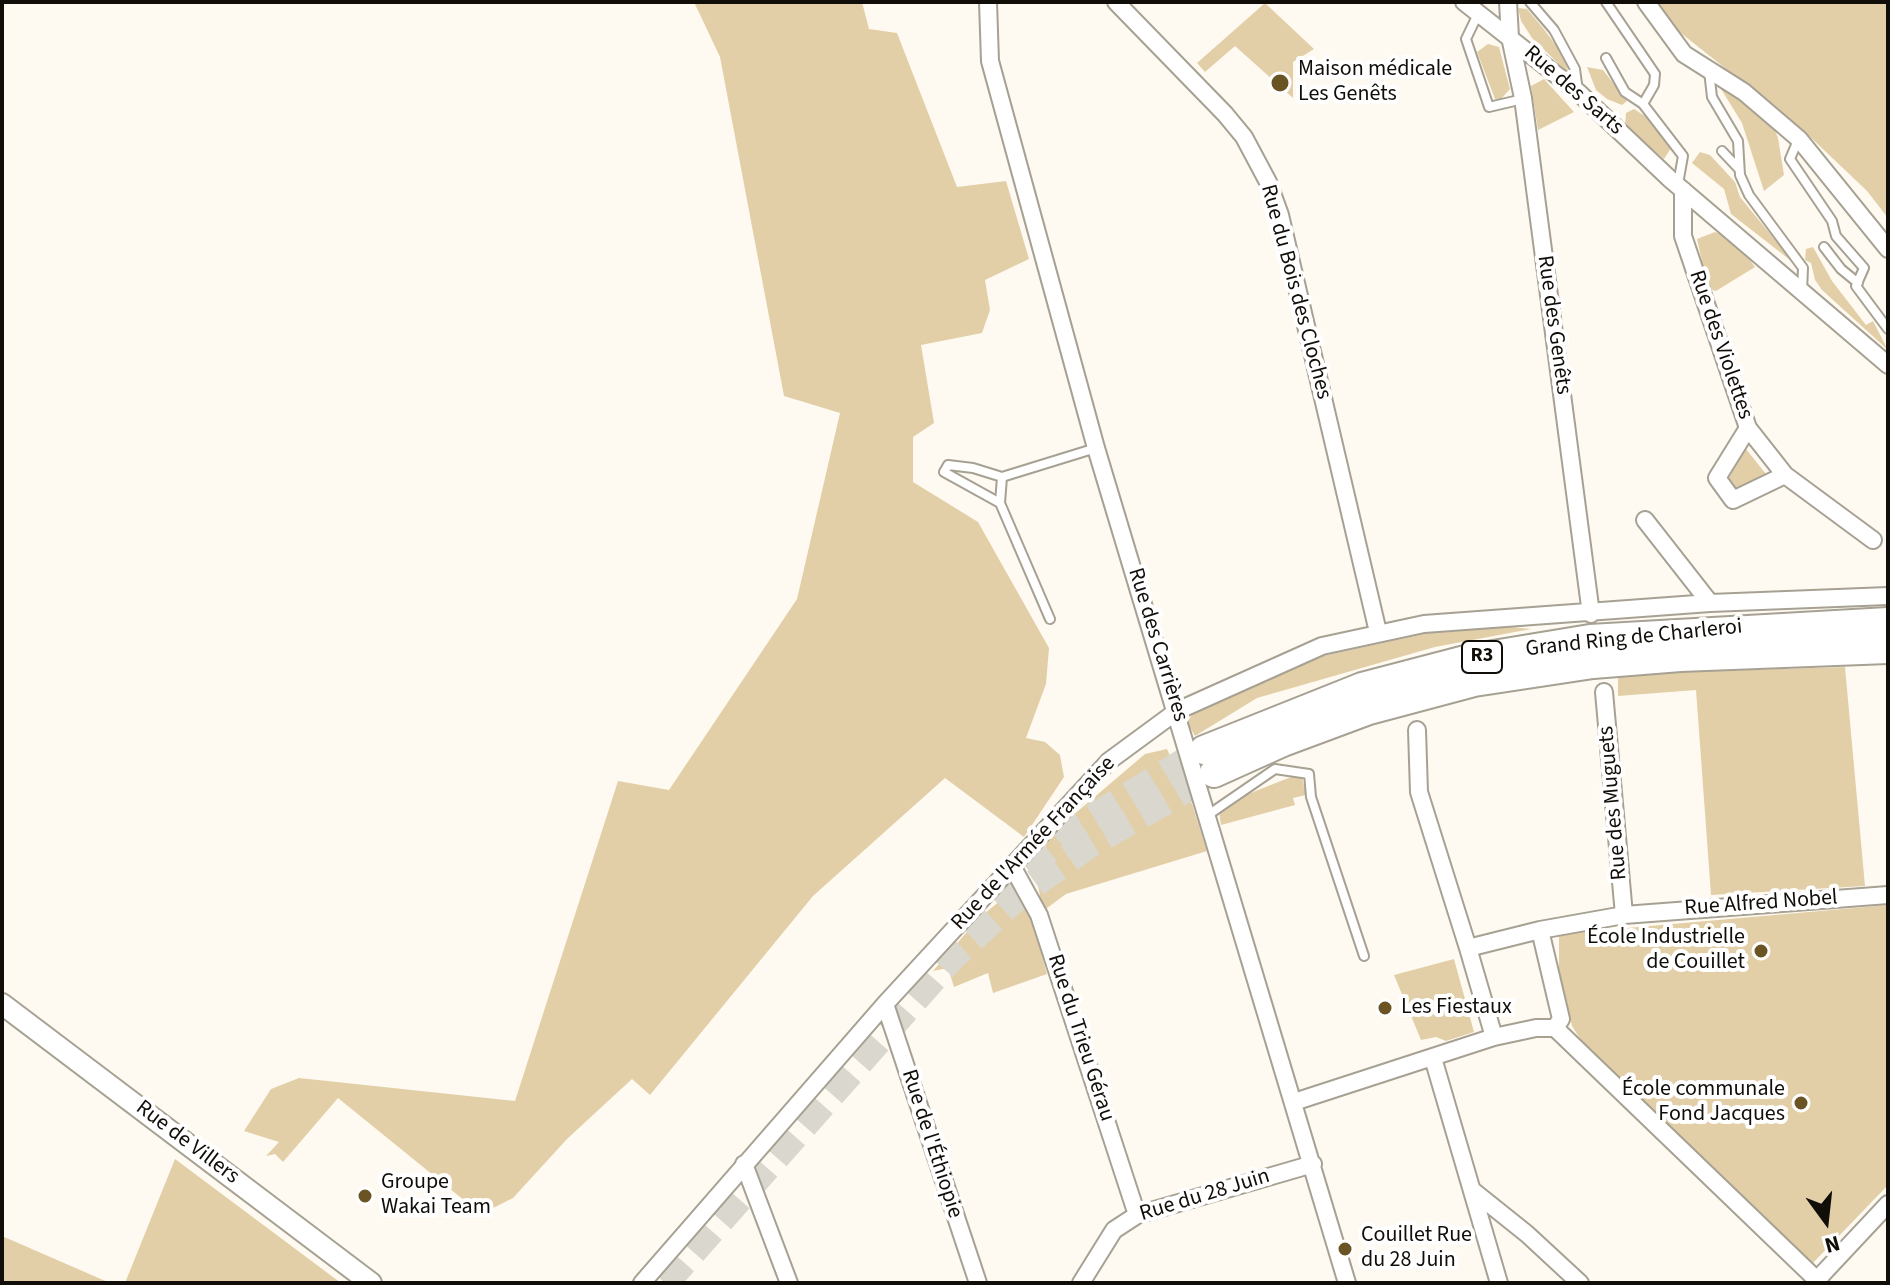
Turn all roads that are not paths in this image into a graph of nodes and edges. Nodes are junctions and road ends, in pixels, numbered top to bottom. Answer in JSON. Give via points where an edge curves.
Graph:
{"nodes":[{"id":1,"x":988,"y":2,"type":"edge"},
{"id":2,"x":1116,"y":2,"type":"edge"},
{"id":3,"x":1464,"y":2,"type":"edge"},
{"id":4,"x":1508,"y":2,"type":"edge"},
{"id":5,"x":1530,"y":2,"type":"edge"},
{"id":6,"x":1606,"y":2,"type":"edge"},
{"id":7,"x":1646,"y":2,"type":"edge"},
{"id":8,"x":1478,"y":13,"type":"junction"},
{"id":9,"x":1510,"y":37,"type":"junction"},
{"id":10,"x":1606,"y":58,"type":"dead end"},
{"id":11,"x":1709,"y":69,"type":"junction"},
{"id":12,"x":1578,"y":92,"type":"junction"},
{"id":13,"x":1523,"y":98,"type":"junction"},
{"id":14,"x":1643,"y":104,"type":"junction"},
{"id":15,"x":1799,"y":139,"type":"junction"},
{"id":16,"x":1722,"y":151,"type":"dead end"},
{"id":17,"x":1739,"y":169,"type":"junction"},
{"id":18,"x":1680,"y":188,"type":"junction"},
{"id":19,"x":1824,"y":247,"type":"dead end"},
{"id":20,"x":1888,"y":249,"type":"edge"},
{"id":21,"x":1858,"y":283,"type":"junction"},
{"id":22,"x":1801,"y":291,"type":"junction"},
{"id":23,"x":1888,"y":329,"type":"edge"},
{"id":24,"x":1888,"y":365,"type":"edge"},
{"id":25,"x":1748,"y":428,"type":"junction"},
{"id":26,"x":1096,"y":448,"type":"junction"},
{"id":27,"x":1785,"y":475,"type":"junction"},
{"id":28,"x":1002,"y":477,"type":"junction"},
{"id":29,"x":1000,"y":503,"type":"junction"},
{"id":30,"x":1645,"y":520,"type":"dead end"},
{"id":31,"x":1873,"y":540,"type":"dead end"},
{"id":32,"x":1888,"y":596,"type":"edge"},
{"id":33,"x":1710,"y":603,"type":"junction"},
{"id":34,"x":1591,"y":614,"type":"junction"},
{"id":35,"x":1050,"y":619,"type":"dead end"},
{"id":36,"x":1888,"y":622,"type":"edge"},
{"id":37,"x":1378,"y":632,"type":"junction"},
{"id":38,"x":1774,"y":640,"type":"junction"},
{"id":39,"x":1888,"y":649,"type":"edge"},
{"id":40,"x":1604,"y":692,"type":"dead end"},
{"id":41,"x":1177,"y":711,"type":"junction"},
{"id":42,"x":1417,"y":730,"type":"dead end"},
{"id":43,"x":1209,"y":761,"type":"tunnel mouth"},
{"id":44,"x":1208,"y":815,"type":"junction"},
{"id":45,"x":1012,"y":866,"type":"junction"},
{"id":46,"x":1888,"y":895,"type":"edge"},
{"id":47,"x":1624,"y":915,"type":"junction"},
{"id":48,"x":1540,"y":930,"type":"junction"},
{"id":49,"x":1468,"y":948,"type":"junction"},
{"id":50,"x":1364,"y":956,"type":"dead end"},
{"id":51,"x":2,"y":1004,"type":"edge"},
{"id":52,"x":885,"y":1004,"type":"junction"},
{"id":53,"x":1555,"y":1028,"type":"junction"},
{"id":54,"x":1494,"y":1037,"type":"junction"},
{"id":55,"x":1433,"y":1058,"type":"junction"},
{"id":56,"x":1294,"y":1102,"type":"junction"},
{"id":57,"x":744,"y":1164,"type":"junction"},
{"id":58,"x":1313,"y":1164,"type":"junction"},
{"id":59,"x":1472,"y":1190,"type":"junction"},
{"id":60,"x":1888,"y":1204,"type":"edge"},
{"id":61,"x":1137,"y":1215,"type":"junction"},
{"id":62,"x":1817,"y":1282,"type":"edge"},
{"id":63,"x":371,"y":1283,"type":"edge"},
{"id":64,"x":642,"y":1283,"type":"edge"},
{"id":65,"x":789,"y":1283,"type":"edge"},
{"id":66,"x":978,"y":1283,"type":"edge"},
{"id":67,"x":1081,"y":1283,"type":"edge"},
{"id":68,"x":1347,"y":1283,"type":"edge"},
{"id":69,"x":1499,"y":1283,"type":"edge"},
{"id":70,"x":1580,"y":1283,"type":"edge"}],
"edges":[{"from":1,"to":26,"type":"street","name":"Rue des Carrières","via":[[990,61]]},
{"from":2,"to":37,"type":"street","name":"Rue du Bois des Cloches","via":[[1225,114],[1268,182]]},
{"from":3,"to":8,"type":"street","name":"Rue des Sarts"},
{"from":4,"to":9,"type":"street","name":"Rue des Genêts"},
{"from":5,"to":12,"type":"lane","via":[[1554,30],[1575,69]]},
{"from":6,"to":14,"type":"lane","name":"Rue des Sarts","via":[[1655,74]]},
{"from":7,"to":11,"type":"street","via":[[1684,54]]},
{"from":8,"to":9,"type":"street","name":"Rue des Sarts"},
{"from":8,"to":13,"type":"lane","via":[[1466,39],[1489,107]]},
{"from":9,"to":12,"type":"street","name":"Rue des Sarts"},
{"from":9,"to":13,"type":"street","name":"Rue des Genêts"},
{"from":10,"to":14,"type":"lane","via":[[1625,92]]},
{"from":11,"to":15,"type":"street"},
{"from":11,"to":17,"type":"lane","via":[[1712,97],[1738,141]]},
{"from":12,"to":18,"type":"street","name":"Rue des Sarts"},
{"from":13,"to":34,"type":"street","name":"Rue des Genêts"},
{"from":14,"to":18,"type":"lane","name":"Rue des Sarts","via":[[1683,156]]},
{"from":15,"to":20,"type":"street"},
{"from":15,"to":21,"type":"lane","via":[[1790,159],[1832,221],[1836,236],[1864,268]]},
{"from":16,"to":17,"type":"lane"},
{"from":17,"to":22,"type":"lane","via":[[1749,195],[1803,268]]},
{"from":18,"to":22,"type":"street","name":"Rue des Sarts"},
{"from":18,"to":25,"type":"street","name":"Rue des Violettes","via":[[1683,236]]},
{"from":19,"to":21,"type":"lane"},
{"from":21,"to":23,"type":"lane"},
{"from":22,"to":24,"type":"street","name":"Rue des Sarts"},
{"from":25,"to":27,"type":"street","name":"Rue des Violettes"},
{"from":25,"to":27,"type":"street","via":[[1717,478],[1733,500]]},
{"from":26,"to":28,"type":"lane"},
{"from":26,"to":41,"type":"street","name":"Rue des Carrières"},
{"from":27,"to":31,"type":"street","name":"Rue des Violettes"},
{"from":28,"to":29,"type":"lane"},
{"from":28,"to":29,"type":"lane","via":[[948,465],[944,472]]},
{"from":29,"to":35,"type":"lane"},
{"from":30,"to":33,"type":"street"},
{"from":32,"to":33,"type":"street","name":"Rue de l'Armée Française"},
{"from":33,"to":34,"type":"street","name":"Rue de l'Armée Française"},
{"from":34,"to":37,"type":"street","name":"Rue de l'Armée Française","via":[[1424,624]]},
{"from":36,"to":38,"type":"highway","name":"Grand Ring de Charleroi","number":"R3"},
{"from":37,"to":41,"type":"street","name":"Rue de l'Armée Française","via":[[1290,658]]},
{"from":38,"to":39,"type":"highway","name":"Grand Ring de Charleroi","number":"R3"},
{"from":38,"to":43,"type":"highway","name":"Grand Ring de Charleroi","number":"R3","via":[[1474,682]]},
{"from":40,"to":47,"type":"street","name":"Rue des Muguets"},
{"from":41,"to":44,"type":"street","name":"Rue des Carrières"},
{"from":41,"to":45,"type":"street","name":"Rue de l'Armée Française","via":[[1109,761]]},
{"from":42,"to":49,"type":"street","via":[[1419,792]]},
{"from":44,"to":50,"type":"lane","via":[[1275,769],[1309,774],[1311,797]]},
{"from":44,"to":56,"type":"street","name":"Rue des Carrières"},
{"from":45,"to":52,"type":"street","name":"Rue de l'Armée Française"},
{"from":45,"to":61,"type":"street","name":"Rue du Trieu Gérau","via":[[1039,915]]},
{"from":46,"to":47,"type":"street","name":"Rue Alfred Nobel"},
{"from":47,"to":48,"type":"street","name":"Rue Alfred Nobel"},
{"from":48,"to":49,"type":"street","name":"Rue Alfred Nobel"},
{"from":48,"to":53,"type":"street","via":[[1561,1019]]},
{"from":49,"to":54,"type":"street"},
{"from":51,"to":63,"type":"street","name":"Rue de Villers"},
{"from":52,"to":57,"type":"street","name":"Rue de l'Armée Française"},
{"from":52,"to":66,"type":"street","name":"Rue de l'Éthiopie"},
{"from":53,"to":54,"type":"street"},
{"from":53,"to":62,"type":"street"},
{"from":54,"to":55,"type":"street"},
{"from":55,"to":56,"type":"street"},
{"from":55,"to":59,"type":"street"},
{"from":56,"to":58,"type":"street","name":"Rue des Carrières"},
{"from":57,"to":64,"type":"street","name":"Rue de l'Armée Française"},
{"from":57,"to":65,"type":"street"},
{"from":58,"to":61,"type":"street","name":"Rue du 28 Juin"},
{"from":58,"to":68,"type":"street","name":"Rue des Carrières"},
{"from":59,"to":69,"type":"street"},
{"from":59,"to":70,"type":"street"},
{"from":60,"to":62,"type":"street"},
{"from":61,"to":67,"type":"street","name":"Rue du 28 Juin","via":[[1114,1230]]}]}
